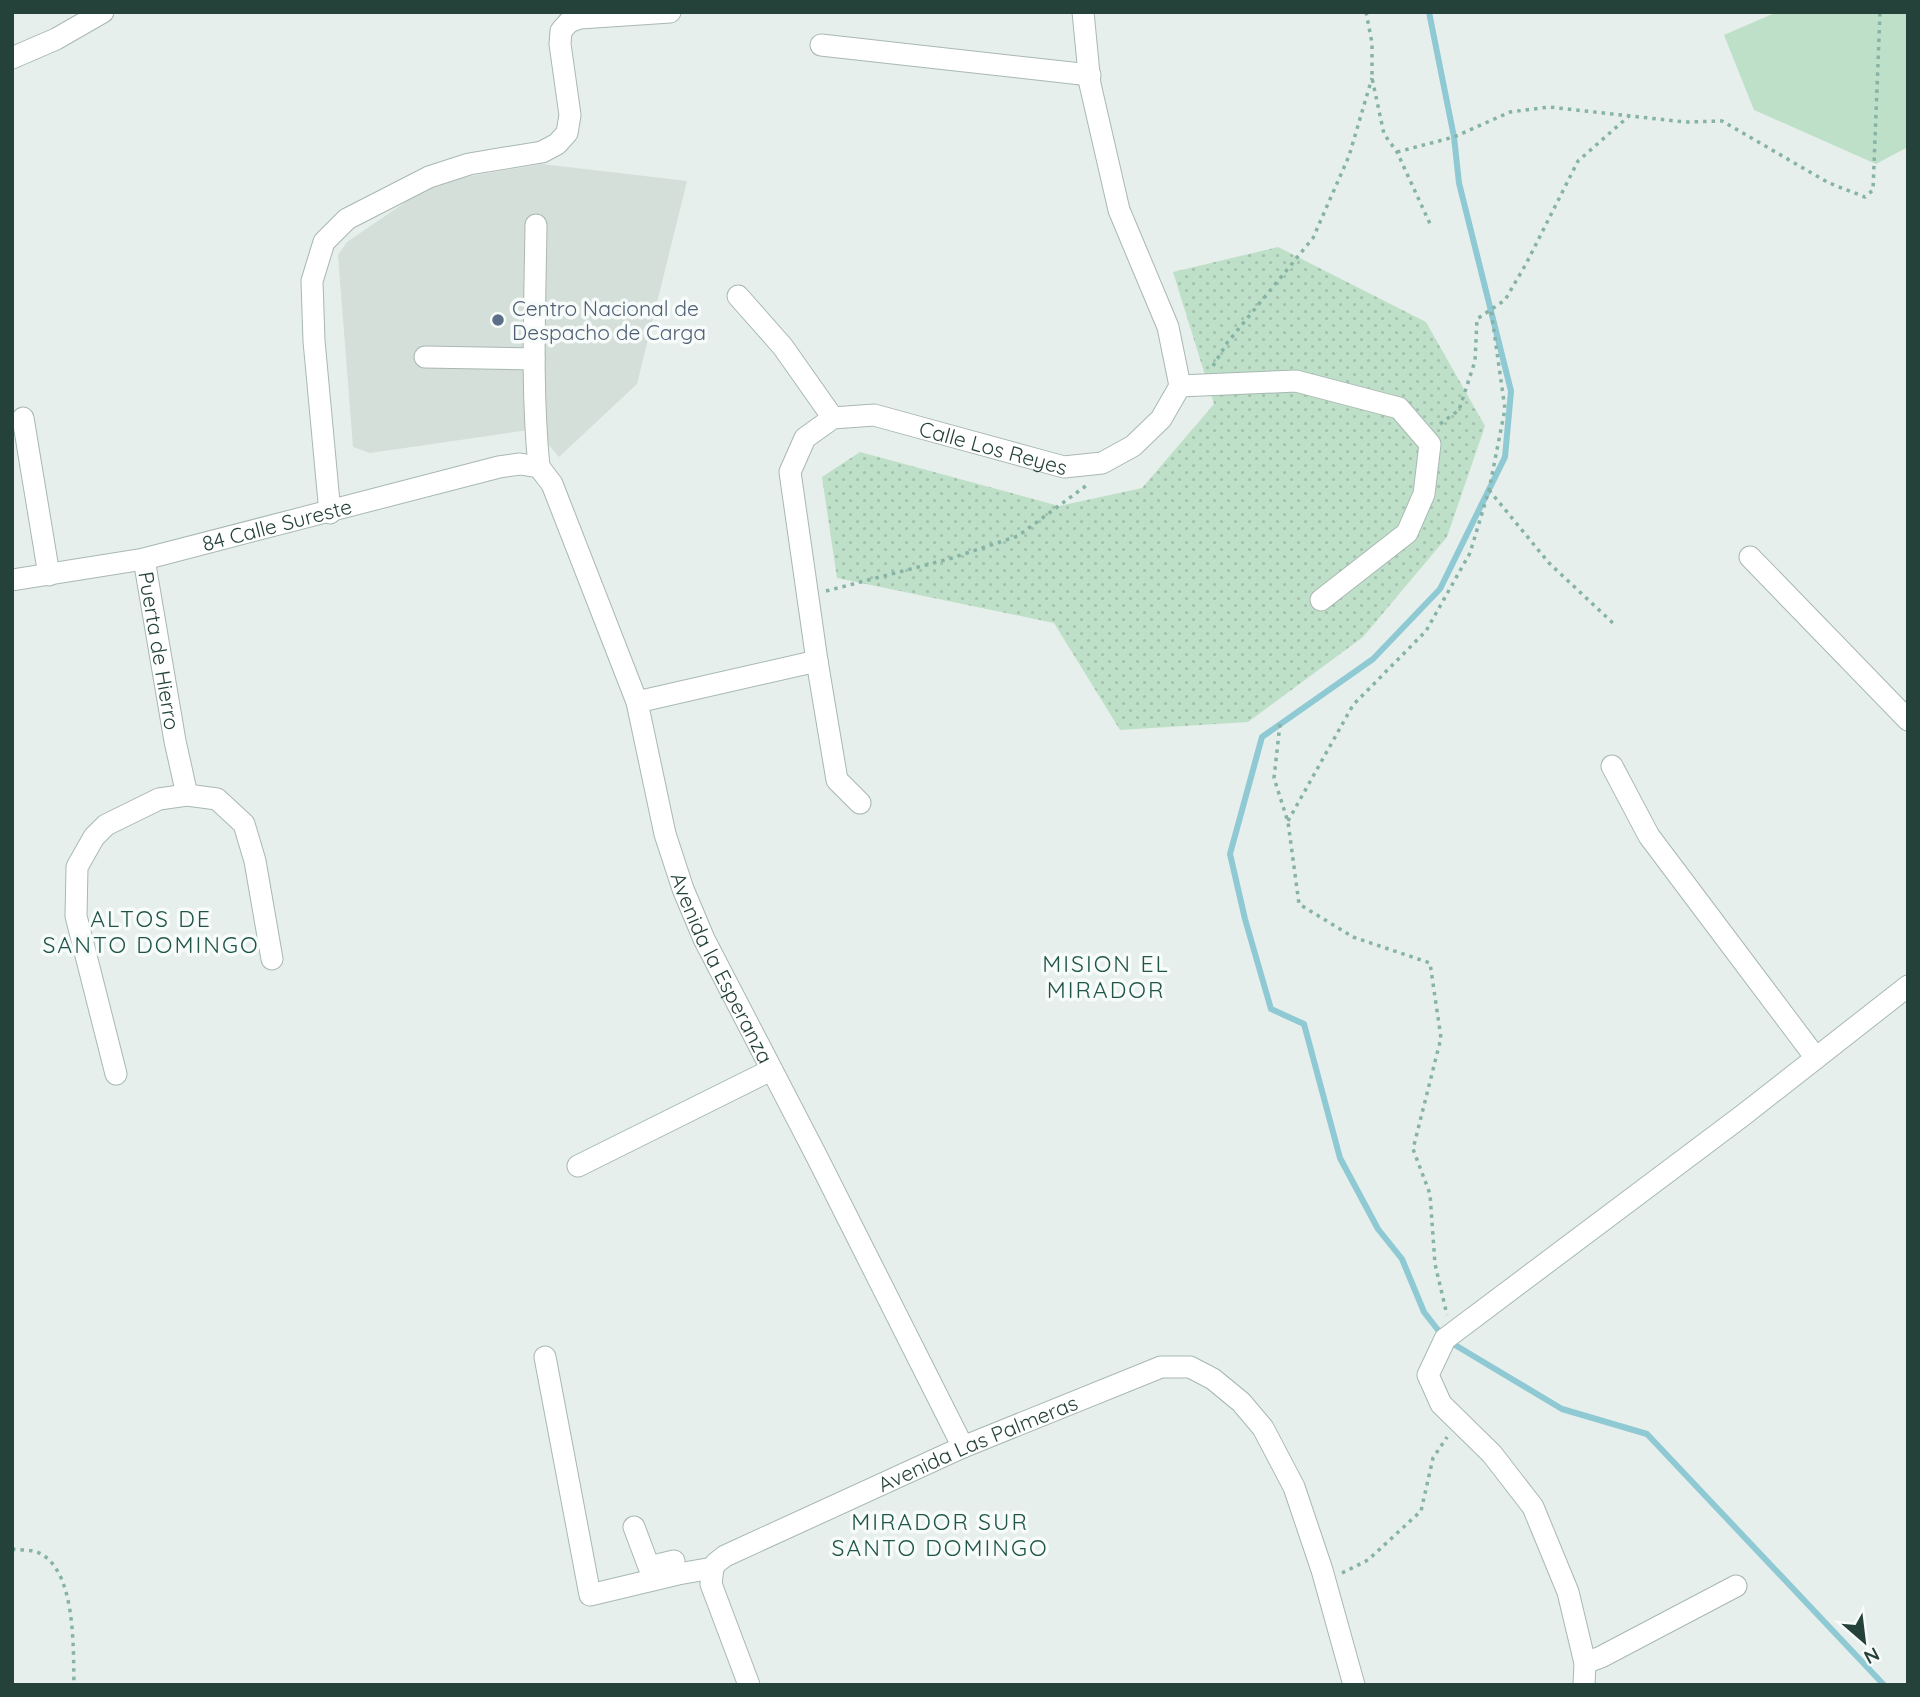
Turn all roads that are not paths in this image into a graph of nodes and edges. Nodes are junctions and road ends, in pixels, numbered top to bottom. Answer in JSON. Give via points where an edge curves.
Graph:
{"nodes":[{"id":1,"x":103,"y":12,"type":"edge"},
{"id":2,"x":670,"y":12,"type":"edge"},
{"id":3,"x":1083,"y":12,"type":"edge"},
{"id":4,"x":579,"y":15,"type":"edge"},
{"id":5,"x":821,"y":44,"type":"dead end"},
{"id":6,"x":12,"y":58,"type":"edge"},
{"id":7,"x":1090,"y":75,"type":"junction"},
{"id":8,"x":536,"y":225,"type":"dead end"},
{"id":9,"x":738,"y":296,"type":"dead end"},
{"id":10,"x":425,"y":357,"type":"dead end"},
{"id":11,"x":534,"y":359,"type":"junction"},
{"id":12,"x":1190,"y":386,"type":"junction"},
{"id":13,"x":23,"y":418,"type":"dead end"},
{"id":14,"x":833,"y":418,"type":"junction"},
{"id":15,"x":539,"y":467,"type":"junction"},
{"id":16,"x":330,"y":513,"type":"junction"},
{"id":17,"x":1750,"y":557,"type":"dead end"},
{"id":18,"x":144,"y":559,"type":"junction"},
{"id":19,"x":48,"y":575,"type":"junction"},
{"id":20,"x":12,"y":580,"type":"edge"},
{"id":21,"x":1321,"y":600,"type":"dead end"},
{"id":22,"x":817,"y":661,"type":"junction"},
{"id":23,"x":637,"y":702,"type":"junction"},
{"id":24,"x":1908,"y":720,"type":"edge"},
{"id":25,"x":1612,"y":766,"type":"dead end"},
{"id":26,"x":187,"y":795,"type":"junction"},
{"id":27,"x":860,"y":803,"type":"dead end"},
{"id":28,"x":272,"y":959,"type":"dead end"},
{"id":29,"x":1908,"y":986,"type":"edge"},
{"id":30,"x":1816,"y":1058,"type":"junction"},
{"id":31,"x":771,"y":1070,"type":"junction"},
{"id":32,"x":116,"y":1074,"type":"dead end"},
{"id":33,"x":578,"y":1166,"type":"dead end"},
{"id":34,"x":545,"y":1357,"type":"dead end"},
{"id":35,"x":963,"y":1447,"type":"junction"},
{"id":36,"x":634,"y":1527,"type":"dead end"},
{"id":37,"x":714,"y":1565,"type":"junction"},
{"id":38,"x":1736,"y":1586,"type":"dead end"},
{"id":39,"x":1585,"y":1663,"type":"junction"},
{"id":40,"x":749,"y":1685,"type":"edge"},
{"id":41,"x":1354,"y":1685,"type":"edge"},
{"id":42,"x":1584,"y":1685,"type":"edge"}],
"edges":[{"from":1,"to":6,"type":"street"},
{"from":2,"to":4,"type":"street"},
{"from":3,"to":7,"type":"street"},
{"from":4,"to":16,"type":"street","via":[[561,31],[570,115],[567,133],[557,144],[542,152],[470,164],[429,177],[347,219],[324,242],[312,281]]},
{"from":5,"to":7,"type":"street"},
{"from":7,"to":12,"type":"street","via":[[1119,209]]},
{"from":8,"to":11,"type":"street"},
{"from":9,"to":14,"type":"street","via":[[783,347]]},
{"from":10,"to":11,"type":"street"},
{"from":11,"to":15,"type":"street"},
{"from":12,"to":14,"type":"street","name":"Calle Los Reyes","via":[[1133,446],[1102,463],[1064,467],[874,415]]},
{"from":12,"to":21,"type":"street","via":[[1296,381],[1399,408],[1430,444],[1424,494],[1407,533]]},
{"from":13,"to":19,"type":"street"},
{"from":14,"to":22,"type":"street","via":[[805,439],[790,472]]},
{"from":15,"to":16,"type":"street","name":"84 Calle Sureste","via":[[499,467]]},
{"from":15,"to":23,"type":"street","name":"Avenida la Esperanza","via":[[552,484]]},
{"from":16,"to":18,"type":"street","name":"84 Calle Sureste"},
{"from":17,"to":24,"type":"street"},
{"from":18,"to":19,"type":"street","name":"84 Calle Sureste"},
{"from":18,"to":26,"type":"street","name":"Puerta de Hierro"},
{"from":19,"to":20,"type":"street","name":"84 Calle Sureste"},
{"from":22,"to":23,"type":"street"},
{"from":22,"to":27,"type":"street","via":[[837,780]]},
{"from":23,"to":31,"type":"street","name":"Avenida la Esperanza","via":[[665,834],[683,889]]},
{"from":25,"to":30,"type":"street","via":[[1649,836]]},
{"from":26,"to":28,"type":"street","via":[[217,799],[244,824]]},
{"from":26,"to":32,"type":"street","via":[[159,799],[106,825],[77,867],[76,916]]},
{"from":29,"to":30,"type":"street"},
{"from":30,"to":39,"type":"street","via":[[1445,1339],[1428,1375],[1441,1404],[1492,1454],[1533,1507],[1568,1592]]},
{"from":31,"to":33,"type":"street"},
{"from":31,"to":35,"type":"street","name":"Avenida la Esperanza"},
{"from":34,"to":37,"type":"street","via":[[590,1595]]},
{"from":35,"to":37,"type":"street","name":"Avenida Las Palmeras"},
{"from":35,"to":41,"type":"street","name":"Avenida Las Palmeras","via":[[1161,1367],[1190,1367],[1213,1379],[1263,1428],[1294,1487]]},
{"from":36,"to":37,"type":"street","via":[[649,1567],[694,1558]]},
{"from":37,"to":40,"type":"street","via":[[711,1584]]},
{"from":38,"to":39,"type":"street"},
{"from":39,"to":42,"type":"street"}]}
